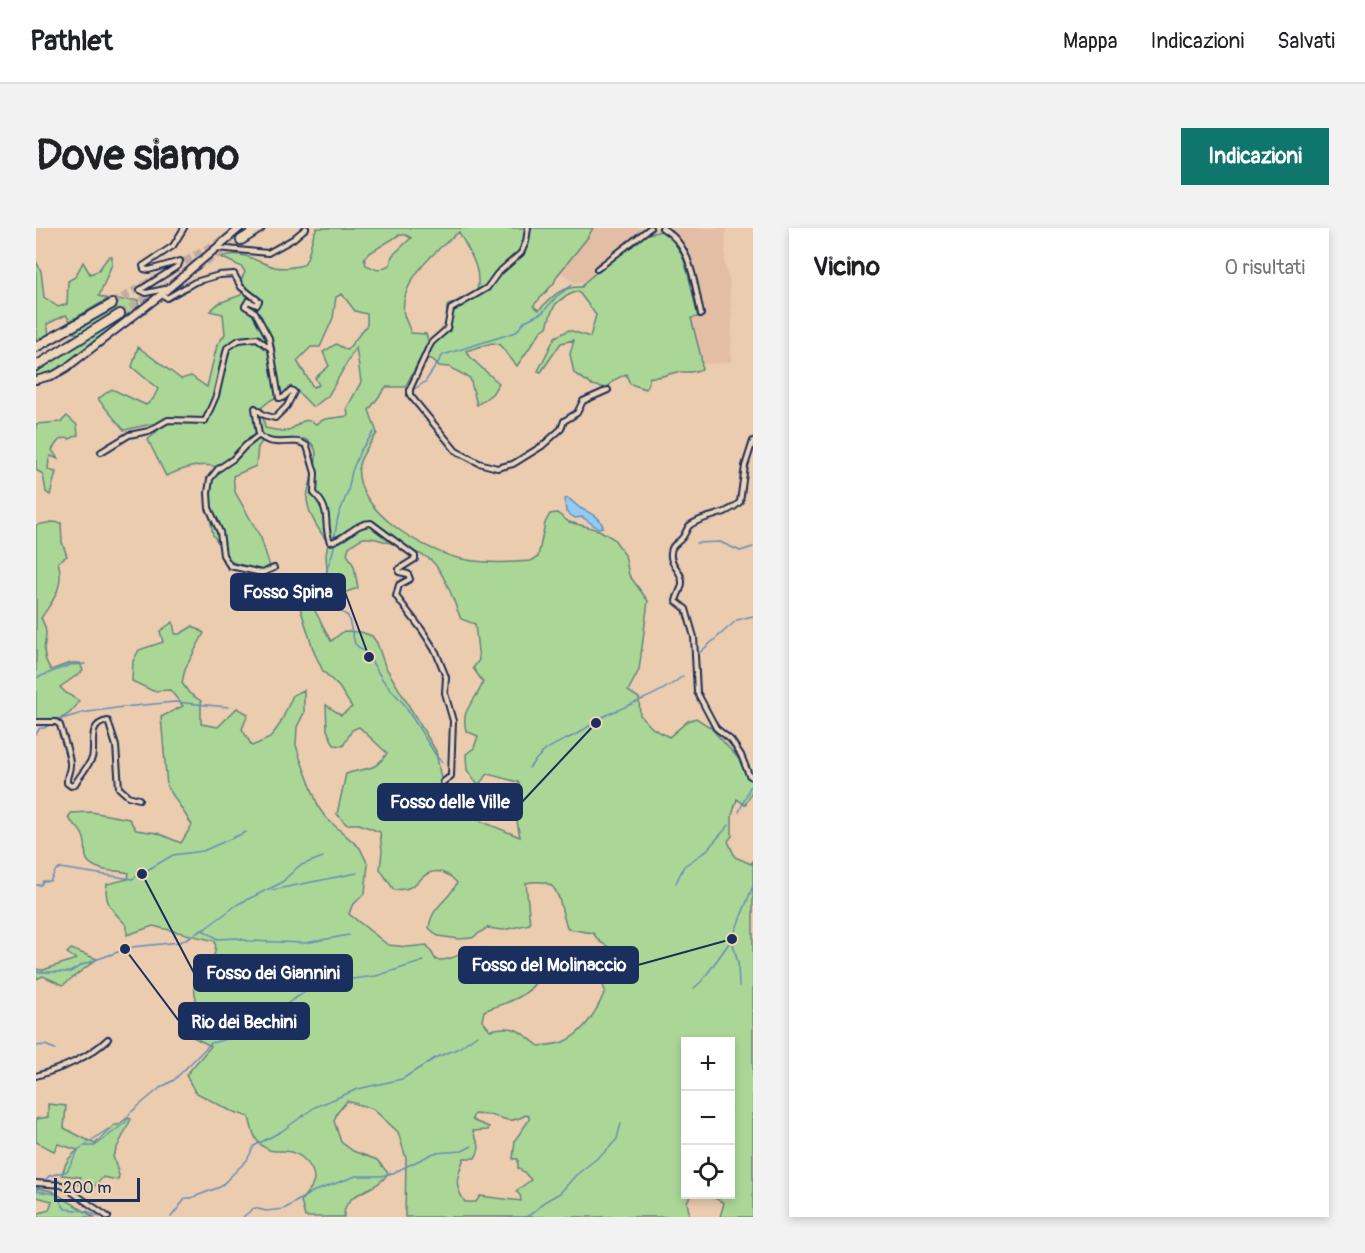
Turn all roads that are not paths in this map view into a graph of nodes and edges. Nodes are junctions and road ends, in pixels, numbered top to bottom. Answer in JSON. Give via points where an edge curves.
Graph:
{"nodes":[{"id":1,"x":184,"y":228,"type":"edge"},
{"id":2,"x":240,"y":228,"type":"edge"},
{"id":3,"x":260,"y":228,"type":"edge"},
{"id":4,"x":306,"y":228,"type":"edge"},
{"id":5,"x":528,"y":228,"type":"edge"},
{"id":6,"x":650,"y":228,"type":"edge"},
{"id":7,"x":662,"y":228,"type":"edge"},
{"id":8,"x":241,"y":240,"type":"tunnel mouth"},
{"id":9,"x":216,"y":248,"type":"junction"},
{"id":10,"x":597,"y":269,"type":"dead end"},
{"id":11,"x":169,"y":288,"type":"junction"},
{"id":12,"x":162,"y":294,"type":"junction"},
{"id":13,"x":112,"y":303,"type":"tunnel mouth"},
{"id":14,"x":120,"y":314,"type":"tunnel mouth"},
{"id":15,"x":701,"y":314,"type":"dead end"},
{"id":16,"x":36,"y":347,"type":"edge"},
{"id":17,"x":271,"y":350,"type":"junction"},
{"id":18,"x":36,"y":366,"type":"edge"},
{"id":19,"x":38,"y":381,"type":"edge"},
{"id":20,"x":608,"y":390,"type":"dead end"},
{"id":21,"x":259,"y":435,"type":"junction"},
{"id":22,"x":753,"y":441,"type":"edge"},
{"id":23,"x":101,"y":452,"type":"dead end"},
{"id":24,"x":274,"y":568,"type":"dead end"},
{"id":25,"x":36,"y":722,"type":"edge"},
{"id":26,"x":753,"y":778,"type":"edge"},
{"id":27,"x":443,"y":782,"type":"dead end"},
{"id":28,"x":139,"y":799,"type":"dead end"},
{"id":29,"x":108,"y":1039,"type":"dead end"},
{"id":30,"x":36,"y":1076,"type":"edge"},
{"id":31,"x":36,"y":1183,"type":"edge"},
{"id":32,"x":108,"y":1217,"type":"edge"}],
"edges":[{"from":1,"to":11,"type":"street","via":[[173,246],[143,266],[149,270],[180,261],[140,290],[144,293]]},
{"from":2,"to":9,"type":"main road"},
{"from":3,"to":8,"type":"highway"},
{"from":4,"to":9,"type":"street","via":[[268,253]]},
{"from":5,"to":20,"type":"street","via":[[521,253],[497,274],[488,288],[451,309],[447,330],[432,342],[410,392],[456,451],[496,468],[513,464],[542,446],[577,412],[582,401]]},
{"from":6,"to":10,"type":"street"},
{"from":7,"to":15,"type":"street","via":[[685,249]]},
{"from":9,"to":11,"type":"main road"},
{"from":11,"to":12,"type":"main road"},
{"from":12,"to":17,"type":"street","via":[[167,298],[192,283],[234,274],[241,287],[260,302],[257,305],[248,301],[245,306],[257,314]]},
{"from":12,"to":19,"type":"main road","via":[[66,368]]},
{"from":13,"to":16,"type":"highway"},
{"from":14,"to":18,"type":"highway"},
{"from":17,"to":21,"type":"street","via":[[279,398],[294,392],[275,418],[255,408]]},
{"from":17,"to":23,"type":"street","via":[[257,338],[239,340],[227,348],[216,396],[205,421],[168,420],[149,431],[129,435]]},
{"from":21,"to":24,"type":"street","via":[[210,479],[209,508],[230,566],[262,573]]},
{"from":21,"to":27,"type":"street","via":[[271,442],[307,446],[315,473],[314,493],[328,517],[330,542],[362,523],[370,523],[416,556],[399,570],[410,579],[399,585],[396,596],[436,652],[446,677],[445,693],[453,721],[451,776]]},
{"from":22,"to":26,"type":"street","via":[[745,464],[740,502],[724,514],[691,525],[673,546],[670,556],[682,582],[676,601],[686,609],[694,636],[696,691],[716,728],[731,740]]},
{"from":25,"to":28,"type":"street","via":[[60,724],[70,761],[66,779],[71,786],[92,757],[95,730],[108,721],[116,746],[120,788]]},
{"from":29,"to":30,"type":"street","via":[[96,1051]]},
{"from":31,"to":32,"type":"street","via":[[62,1185]]}]}
